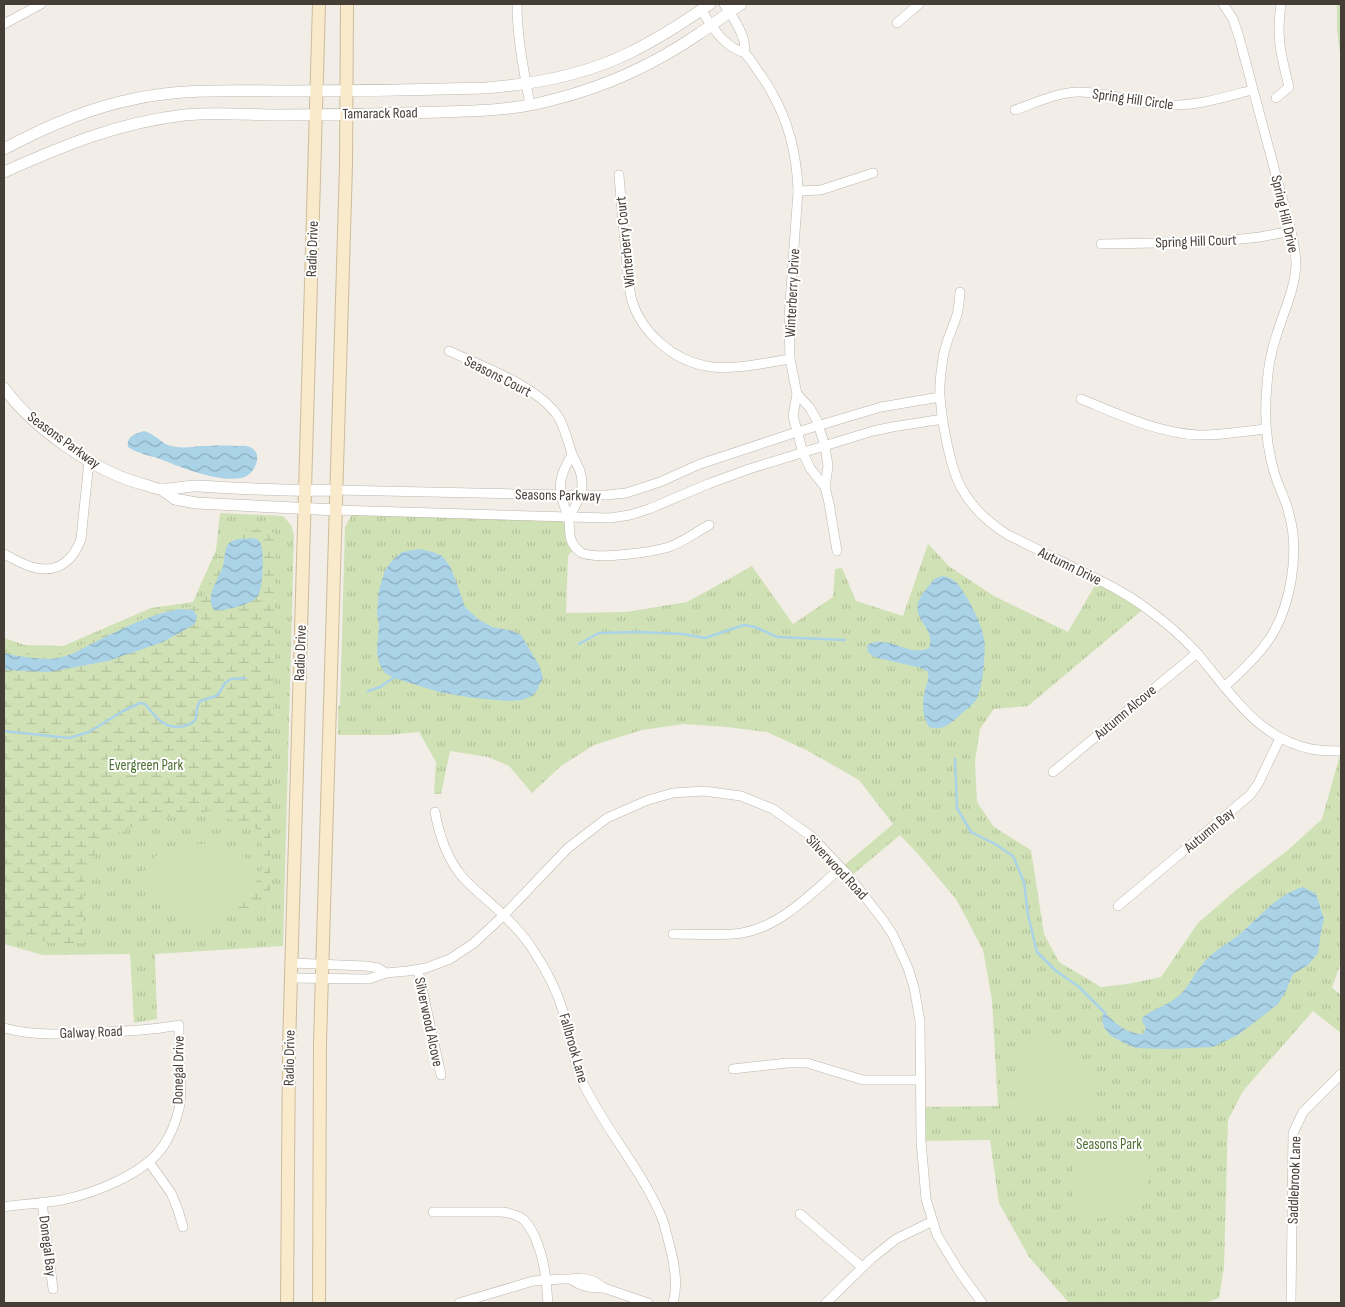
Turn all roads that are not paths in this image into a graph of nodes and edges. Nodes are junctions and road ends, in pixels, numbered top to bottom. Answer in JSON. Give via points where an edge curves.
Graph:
{"nodes":[{"id":1,"x":41,"y":4,"type":"edge"},
{"id":2,"x":319,"y":4,"type":"edge"},
{"id":3,"x":347,"y":4,"type":"edge"},
{"id":4,"x":517,"y":4,"type":"edge"},
{"id":5,"x":741,"y":4,"type":"edge"},
{"id":6,"x":919,"y":4,"type":"edge"},
{"id":7,"x":1224,"y":4,"type":"edge"},
{"id":8,"x":1280,"y":4,"type":"edge"},
{"id":9,"x":706,"y":7,"type":"edge"},
{"id":10,"x":727,"y":8,"type":"edge"},
{"id":11,"x":897,"y":23,"type":"dead end"},
{"id":12,"x":4,"y":24,"type":"edge"},
{"id":13,"x":712,"y":25,"type":"junction"},
{"id":14,"x":745,"y":53,"type":"junction"},
{"id":15,"x":526,"y":84,"type":"junction"},
{"id":16,"x":317,"y":90,"type":"junction"},
{"id":17,"x":347,"y":90,"type":"junction"},
{"id":18,"x":1252,"y":90,"type":"junction"},
{"id":19,"x":1276,"y":98,"type":"dead end"},
{"id":20,"x":530,"y":105,"type":"junction"},
{"id":21,"x":1014,"y":110,"type":"dead end"},
{"id":22,"x":316,"y":114,"type":"junction"},
{"id":23,"x":347,"y":114,"type":"junction"},
{"id":24,"x":4,"y":149,"type":"edge"},
{"id":25,"x":4,"y":172,"type":"edge"},
{"id":26,"x":873,"y":173,"type":"dead end"},
{"id":27,"x":618,"y":175,"type":"dead end"},
{"id":28,"x":798,"y":191,"type":"junction"},
{"id":29,"x":1291,"y":231,"type":"junction"},
{"id":30,"x":1101,"y":244,"type":"dead end"},
{"id":31,"x":960,"y":292,"type":"dead end"},
{"id":32,"x":449,"y":351,"type":"dead end"},
{"id":33,"x":790,"y":359,"type":"junction"},
{"id":34,"x":4,"y":388,"type":"edge"},
{"id":35,"x":797,"y":394,"type":"junction"},
{"id":36,"x":940,"y":397,"type":"junction"},
{"id":37,"x":1081,"y":399,"type":"dead end"},
{"id":38,"x":944,"y":419,"type":"junction"},
{"id":39,"x":818,"y":426,"type":"junction"},
{"id":40,"x":1266,"y":428,"type":"junction"},
{"id":41,"x":797,"y":432,"type":"junction"},
{"id":42,"x":825,"y":446,"type":"junction"},
{"id":43,"x":803,"y":453,"type":"junction"},
{"id":44,"x":572,"y":455,"type":"junction"},
{"id":45,"x":89,"y":461,"type":"junction"},
{"id":46,"x":825,"y":487,"type":"junction"},
{"id":47,"x":161,"y":489,"type":"junction"},
{"id":48,"x":305,"y":490,"type":"junction"},
{"id":49,"x":336,"y":490,"type":"junction"},
{"id":50,"x":561,"y":495,"type":"junction"},
{"id":51,"x":582,"y":495,"type":"junction"},
{"id":52,"x":304,"y":508,"type":"junction"},
{"id":53,"x":336,"y":510,"type":"junction"},
{"id":54,"x":569,"y":517,"type":"junction"},
{"id":55,"x":709,"y":525,"type":"dead end"},
{"id":56,"x":837,"y":551,"type":"dead end"},
{"id":57,"x":4,"y":554,"type":"edge"},
{"id":58,"x":1197,"y":653,"type":"junction"},
{"id":59,"x":1224,"y":687,"type":"junction"},
{"id":60,"x":1280,"y":738,"type":"junction"},
{"id":61,"x":1341,"y":751,"type":"edge"},
{"id":62,"x":1053,"y":772,"type":"dead end"},
{"id":63,"x":435,"y":812,"type":"dead end"},
{"id":64,"x":841,"y":868,"type":"junction"},
{"id":65,"x":1118,"y":906,"type":"dead end"},
{"id":66,"x":504,"y":915,"type":"junction"},
{"id":67,"x":673,"y":934,"type":"dead end"},
{"id":68,"x":291,"y":963,"type":"junction"},
{"id":69,"x":322,"y":964,"type":"junction"},
{"id":70,"x":418,"y":970,"type":"junction"},
{"id":71,"x":386,"y":973,"type":"junction"},
{"id":72,"x":291,"y":978,"type":"junction"},
{"id":73,"x":322,"y":979,"type":"junction"},
{"id":74,"x":179,"y":1025,"type":"joint"},
{"id":75,"x":4,"y":1028,"type":"edge"},
{"id":76,"x":734,"y":1069,"type":"dead end"},
{"id":77,"x":1341,"y":1074,"type":"edge"},
{"id":78,"x":440,"y":1075,"type":"dead end"},
{"id":79,"x":920,"y":1080,"type":"junction"},
{"id":80,"x":148,"y":1162,"type":"junction"},
{"id":81,"x":42,"y":1202,"type":"junction"},
{"id":82,"x":4,"y":1208,"type":"edge"},
{"id":83,"x":433,"y":1212,"type":"dead end"},
{"id":84,"x":800,"y":1214,"type":"dead end"},
{"id":85,"x":933,"y":1222,"type":"junction"},
{"id":86,"x":183,"y":1227,"type":"dead end"},
{"id":87,"x":862,"y":1267,"type":"junction"},
{"id":88,"x":546,"y":1280,"type":"junction"},
{"id":89,"x":53,"y":1289,"type":"dead end"},
{"id":90,"x":287,"y":1303,"type":"edge"},
{"id":91,"x":319,"y":1303,"type":"edge"},
{"id":92,"x":459,"y":1303,"type":"edge"},
{"id":93,"x":548,"y":1303,"type":"edge"},
{"id":94,"x":648,"y":1303,"type":"edge"},
{"id":95,"x":673,"y":1303,"type":"edge"},
{"id":96,"x":826,"y":1303,"type":"edge"},
{"id":97,"x":982,"y":1303,"type":"edge"},
{"id":98,"x":1291,"y":1303,"type":"edge"}],
"edges":[{"from":1,"to":12,"type":"street"},
{"from":2,"to":16,"type":"main road","name":"Radio Drive"},
{"from":3,"to":17,"type":"main road","name":"Radio Drive"},
{"from":4,"to":15,"type":"street"},
{"from":5,"to":10,"type":"street","name":"Tamarack Road"},
{"from":6,"to":11,"type":"street"},
{"from":7,"to":18,"type":"street","name":"Spring Hill Drive","via":[[1233,19]]},
{"from":8,"to":19,"type":"street","via":[[1278,34],[1289,87]]},
{"from":9,"to":13,"type":"street","name":"Winterberry Drive"},
{"from":9,"to":15,"type":"street","name":"Tamarack Road","via":[[627,54],[590,69]]},
{"from":10,"to":13,"type":"street","name":"Tamarack Road"},
{"from":10,"to":14,"type":"street","name":"Winterberry Drive","via":[[741,33]]},
{"from":13,"to":14,"type":"street","name":"Winterberry Drive","via":[[727,44]]},
{"from":13,"to":20,"type":"street","name":"Tamarack Road","via":[[665,55],[616,79]]},
{"from":14,"to":28,"type":"street","name":"Winterberry Drive","via":[[772,91],[782,113],[794,152]]},
{"from":15,"to":17,"type":"street","name":"Tamarack Road","via":[[486,88]]},
{"from":15,"to":20,"type":"street"},
{"from":16,"to":17,"type":"street","name":"Tamarack Road"},
{"from":16,"to":22,"type":"main road","name":"Radio Drive"},
{"from":16,"to":24,"type":"street","name":"Tamarack Road","via":[[209,91],[134,99],[64,120]]},
{"from":17,"to":23,"type":"main road","name":"Radio Drive"},
{"from":18,"to":21,"type":"street","name":"Spring Hill Circle","via":[[1205,102],[1168,106],[1095,94],[1065,93]]},
{"from":18,"to":29,"type":"street","name":"Spring Hill Drive"},
{"from":20,"to":23,"type":"street","name":"Tamarack Road","via":[[490,110]]},
{"from":22,"to":23,"type":"street","name":"Tamarack Road"},
{"from":22,"to":25,"type":"street","name":"Tamarack Road","via":[[186,115],[140,122],[84,138]]},
{"from":22,"to":48,"type":"main road","name":"Radio Drive"},
{"from":23,"to":49,"type":"main road","name":"Radio Drive"},
{"from":26,"to":28,"type":"street","via":[[821,190]]},
{"from":27,"to":33,"type":"street","name":"Winterberry Court","via":[[632,302],[649,332],[676,354],[707,367],[737,367]]},
{"from":28,"to":33,"type":"street","name":"Winterberry Drive","via":[[789,317]]},
{"from":29,"to":30,"type":"street","name":"Spring Hill Court","via":[[1214,242]]},
{"from":29,"to":40,"type":"street","name":"Spring Hill Drive","via":[[1295,276],[1269,362]]},
{"from":31,"to":36,"type":"street","name":"Autumn Drive","via":[[957,317],[944,351]]},
{"from":32,"to":44,"type":"street","name":"Seasons Court","via":[[517,383],[546,403],[558,418]]},
{"from":33,"to":35,"type":"street","name":"Winterberry Drive"},
{"from":34,"to":45,"type":"street","name":"Seasons Parkway","via":[[37,423]]},
{"from":35,"to":39,"type":"street","name":"Winterberry Drive","via":[[810,408]]},
{"from":35,"to":41,"type":"street","name":"Winterberry Drive","via":[[793,416]]},
{"from":36,"to":38,"type":"street","name":"Autumn Drive"},
{"from":36,"to":39,"type":"street","name":"Seasons Parkway","via":[[890,405]]},
{"from":37,"to":40,"type":"street","via":[[1149,426],[1182,434],[1221,434]]},
{"from":38,"to":42,"type":"street","name":"Seasons Parkway","via":[[886,428]]},
{"from":38,"to":58,"type":"street","name":"Autumn Drive","via":[[961,488],[981,514],[1008,535],[1124,592],[1163,621]]},
{"from":39,"to":41,"type":"street","name":"Seasons Parkway"},
{"from":39,"to":42,"type":"street","name":"Winterberry Drive"},
{"from":40,"to":59,"type":"street","name":"Spring Hill Drive","via":[[1275,475],[1290,514],[1294,556],[1291,580],[1286,602],[1269,640]]},
{"from":41,"to":43,"type":"street","name":"Winterberry Drive"},
{"from":41,"to":51,"type":"street","name":"Seasons Parkway","via":[[700,464],[644,488],[626,493]]},
{"from":42,"to":43,"type":"street","name":"Seasons Parkway"},
{"from":42,"to":46,"type":"street","name":"Winterberry Drive","via":[[828,466]]},
{"from":43,"to":46,"type":"street","name":"Winterberry Drive"},
{"from":43,"to":54,"type":"street","name":"Seasons Parkway","via":[[749,469],[636,513],[610,518]]},
{"from":44,"to":50,"type":"street","via":[[562,472]]},
{"from":44,"to":51,"type":"street","name":"Seasons Court","via":[[580,473]]},
{"from":45,"to":47,"type":"street","name":"Seasons Parkway","via":[[139,484]]},
{"from":45,"to":57,"type":"street","via":[[81,539],[73,556],[47,570],[28,566]]},
{"from":46,"to":56,"type":"street","name":"Winterberry Drive"},
{"from":47,"to":48,"type":"street","name":"Seasons Parkway","via":[[197,486]]},
{"from":47,"to":52,"type":"street","name":"Seasons Parkway","via":[[175,499],[196,503]]},
{"from":48,"to":49,"type":"street","name":"Seasons Parkway"},
{"from":48,"to":52,"type":"main road","name":"Radio Drive"},
{"from":49,"to":50,"type":"street","name":"Seasons Parkway"},
{"from":49,"to":53,"type":"main road","name":"Radio Drive"},
{"from":50,"to":51,"type":"street","name":"Seasons Parkway"},
{"from":50,"to":54,"type":"street"},
{"from":51,"to":54,"type":"street"},
{"from":52,"to":53,"type":"street","name":"Seasons Parkway"},
{"from":52,"to":68,"type":"main road","name":"Radio Drive"},
{"from":53,"to":54,"type":"street","name":"Seasons Parkway"},
{"from":53,"to":69,"type":"main road","name":"Radio Drive"},
{"from":54,"to":55,"type":"street","name":"Seasons Parkway","via":[[575,547],[582,553],[607,556],[670,546]]},
{"from":58,"to":59,"type":"street","name":"Autumn Drive"},
{"from":58,"to":62,"type":"street","name":"Autumn Alcove"},
{"from":59,"to":60,"type":"street","name":"Autumn Drive","via":[[1248,715]]},
{"from":60,"to":61,"type":"street","name":"Autumn Drive","via":[[1310,749]]},
{"from":60,"to":65,"type":"street","name":"Autumn Bay","via":[[1250,795]]},
{"from":63,"to":66,"type":"street","name":"Fallbrook Lane","via":[[438,833],[459,872],[472,888]]},
{"from":64,"to":66,"type":"street","name":"Silverwood Road","via":[[812,838],[773,809],[741,796],[704,791],[673,793],[607,818],[568,848]]},
{"from":64,"to":67,"type":"street","via":[[788,913],[765,926],[742,933]]},
{"from":64,"to":79,"type":"street","name":"Silverwood Road","via":[[883,920],[908,968],[920,1021]]},
{"from":66,"to":70,"type":"street","name":"Silverwood Road","via":[[457,955]]},
{"from":66,"to":95,"type":"street","name":"Fallbrook Lane","via":[[536,954],[550,980],[562,1007],[587,1091],[661,1216],[676,1282]]},
{"from":68,"to":69,"type":"street","name":"Silverwood Road"},
{"from":68,"to":72,"type":"main road","name":"Radio Drive"},
{"from":69,"to":71,"type":"street","name":"Silverwood Road","via":[[373,966]]},
{"from":69,"to":73,"type":"main road","name":"Radio Drive"},
{"from":70,"to":71,"type":"street","name":"Silverwood Road"},
{"from":70,"to":78,"type":"street","name":"Silverwood Alcove"},
{"from":71,"to":73,"type":"street","name":"Silverwood Road","via":[[369,979]]},
{"from":72,"to":73,"type":"street","name":"Silverwood Road"},
{"from":72,"to":90,"type":"main road","name":"Radio Drive"},
{"from":73,"to":91,"type":"main road","name":"Radio Drive"},
{"from":74,"to":75,"type":"street","name":"Galway Road","via":[[134,1031],[57,1034]]},
{"from":74,"to":80,"type":"street","name":"Donegal Drive","via":[[179,1108],[164,1145]]},
{"from":76,"to":79,"type":"street","via":[[807,1063],[862,1080]]},
{"from":77,"to":98,"type":"street","name":"Saddlebrook Lane","via":[[1302,1112],[1293,1133]]},
{"from":79,"to":85,"type":"street","name":"Silverwood Road","via":[[923,1171]]},
{"from":80,"to":81,"type":"street","name":"Donegal Drive","via":[[106,1186],[62,1200]]},
{"from":80,"to":86,"type":"street","via":[[171,1193]]},
{"from":81,"to":82,"type":"street","name":"Donegal Drive"},
{"from":81,"to":89,"type":"street","name":"Donegal Bay"},
{"from":83,"to":88,"type":"street","via":[[502,1212],[524,1220],[541,1251]]},
{"from":84,"to":87,"type":"street"},
{"from":85,"to":87,"type":"street","via":[[896,1239]]},
{"from":85,"to":97,"type":"street","name":"Silverwood Road","via":[[941,1242]]},
{"from":87,"to":96,"type":"street"},
{"from":88,"to":92,"type":"street"},
{"from":88,"to":93,"type":"street"},
{"from":88,"to":94,"type":"street","via":[[570,1279],[578,1285],[604,1288]]}]}
